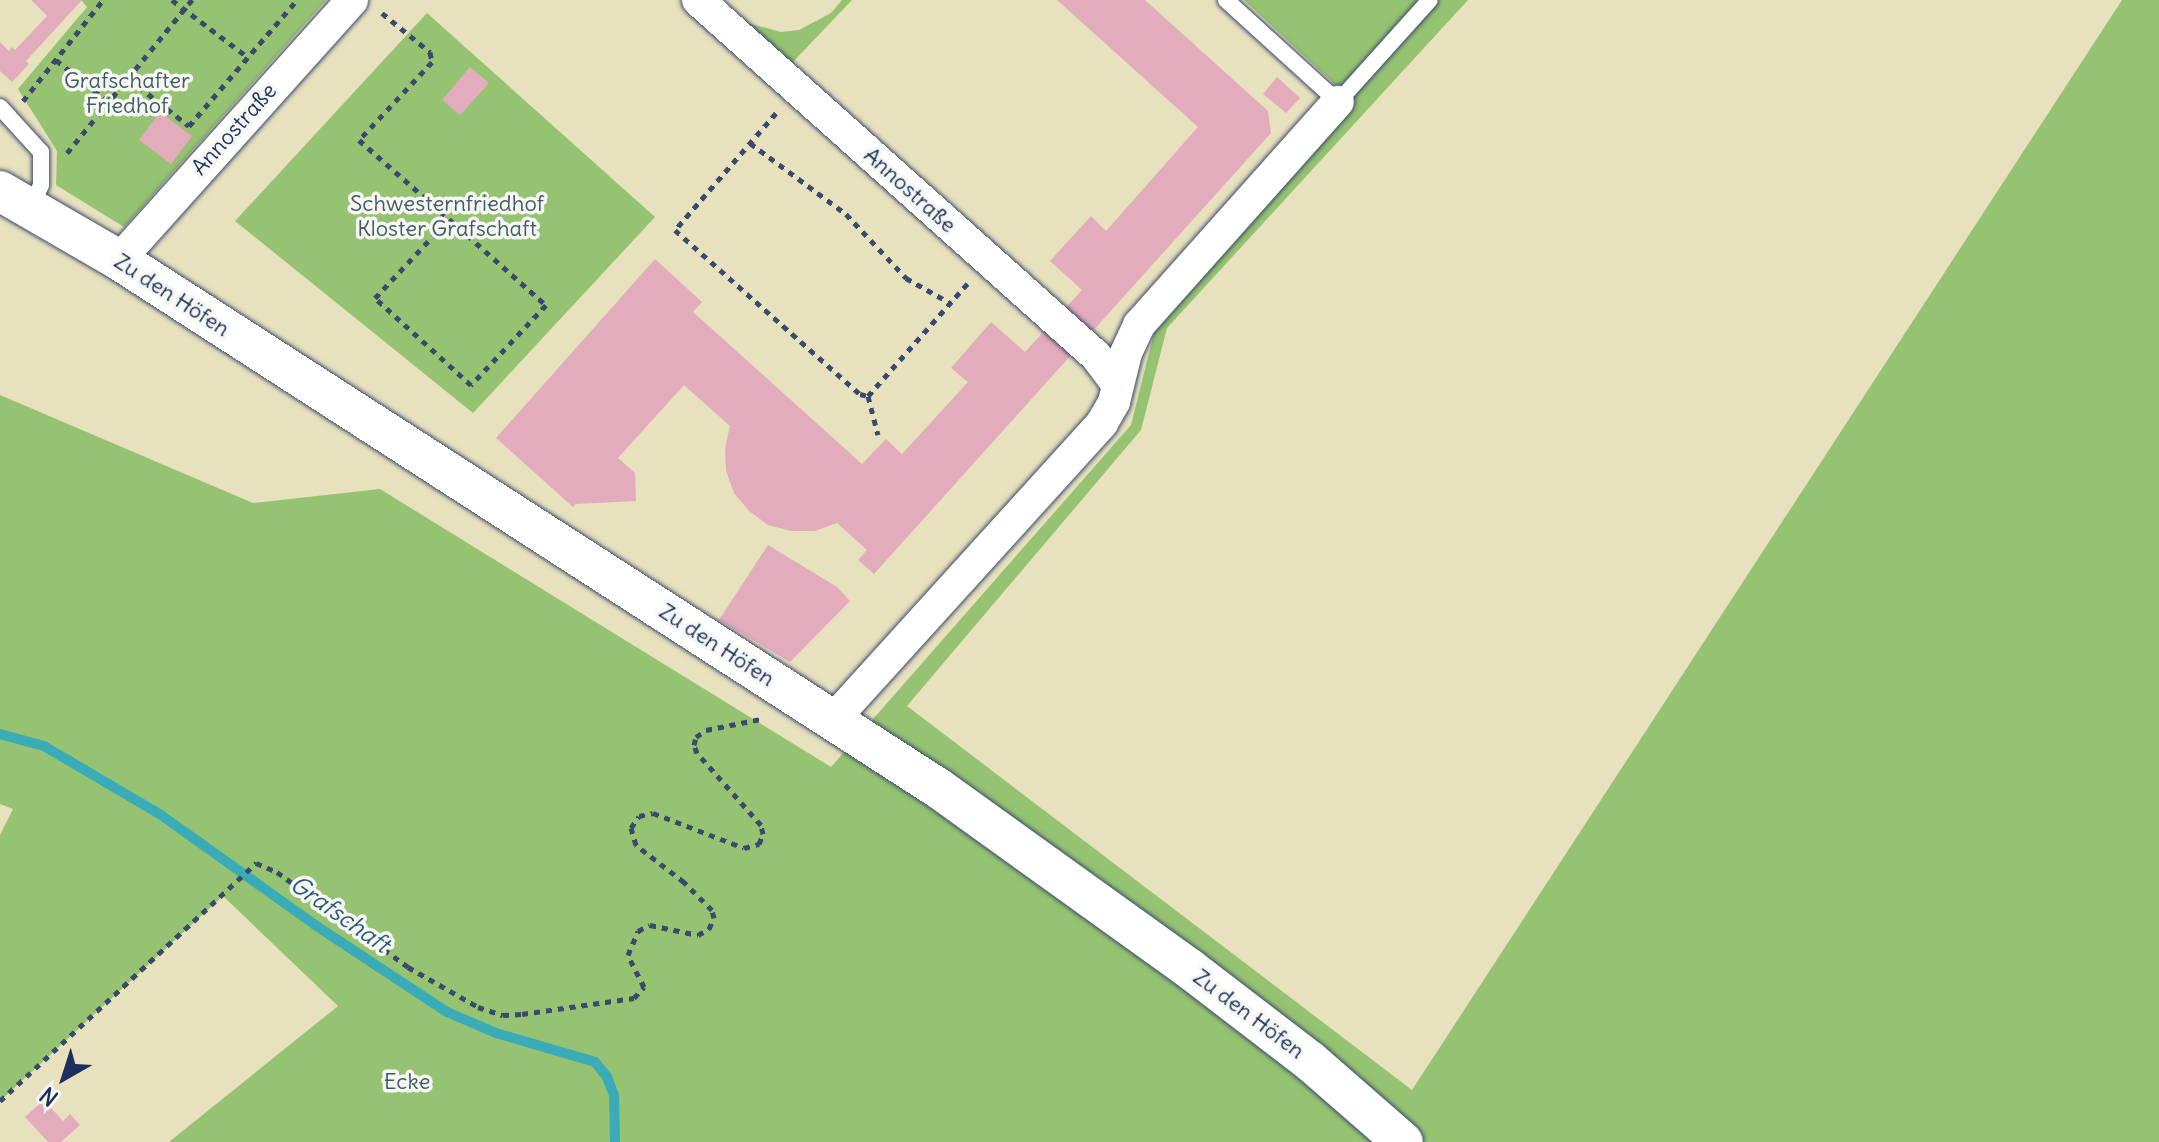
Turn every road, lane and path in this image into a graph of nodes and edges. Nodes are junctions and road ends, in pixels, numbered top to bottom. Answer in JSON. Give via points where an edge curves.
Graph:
{"nodes":[{"id":1,"x":103,"y":0,"type":"edge"},
{"id":2,"x":172,"y":0,"type":"edge"},
{"id":3,"x":192,"y":0,"type":"edge"},
{"id":4,"x":297,"y":0,"type":"edge"},
{"id":5,"x":698,"y":0,"type":"edge"},
{"id":6,"x":1226,"y":0,"type":"edge"},
{"id":7,"x":1430,"y":0,"type":"edge"},
{"id":8,"x":364,"y":5,"type":"edge"},
{"id":9,"x":184,"y":9,"type":"junction"},
{"id":10,"x":249,"y":58,"type":"junction"},
{"id":11,"x":56,"y":60,"type":"junction"},
{"id":12,"x":129,"y":79,"type":"junction"},
{"id":13,"x":798,"y":88,"type":"junction"},
{"id":14,"x":109,"y":102,"type":"junction"},
{"id":15,"x":1338,"y":102,"type":"junction"},
{"id":16,"x":5,"y":112,"type":"edge"},
{"id":17,"x":750,"y":143,"type":"junction"},
{"id":18,"x":24,"y":194,"type":"edge"},
{"id":19,"x":449,"y":219,"type":"junction"},
{"id":20,"x":119,"y":260,"type":"junction"},
{"id":21,"x":988,"y":260,"type":"junction"},
{"id":22,"x":950,"y":303,"type":"junction"},
{"id":23,"x":1117,"y":384,"type":"junction"},
{"id":24,"x":868,"y":396,"type":"junction"},
{"id":25,"x":878,"y":435,"type":"dead end"},
{"id":26,"x":823,"y":715,"type":"junction"},
{"id":27,"x":0,"y":1101,"type":"edge"},
{"id":28,"x":1403,"y":1142,"type":"edge"}],
"edges":[{"from":1,"to":11,"type":"path"},
{"from":2,"to":9,"type":"path"},
{"from":3,"to":9,"type":"path"},
{"from":4,"to":10,"type":"path"},
{"from":5,"to":13,"type":"street","name":"Annostraße"},
{"from":6,"to":15,"type":"lane"},
{"from":7,"to":15,"type":"lane"},
{"from":8,"to":19,"type":"path","via":[[430,52],[432,62],[359,140]]},
{"from":8,"to":20,"type":"street","name":"Annostraße"},
{"from":9,"to":10,"type":"path"},
{"from":9,"to":12,"type":"path"},
{"from":10,"to":12,"type":"path","via":[[189,126]]},
{"from":11,"to":14,"type":"path"},
{"from":11,"to":16,"type":"path"},
{"from":12,"to":14,"type":"path"},
{"from":13,"to":17,"type":"path"},
{"from":13,"to":21,"type":"street","name":"Annostraße"},
{"from":14,"to":18,"type":"path"},
{"from":15,"to":23,"type":"street","via":[[1139,325]]},
{"from":16,"to":18,"type":"lane","via":[[41,152]]},
{"from":17,"to":22,"type":"path","via":[[846,214],[906,278]]},
{"from":17,"to":24,"type":"path","via":[[675,230]]},
{"from":18,"to":20,"type":"street","name":"Zu den Höfen"},
{"from":19,"to":19,"type":"path","via":[[546,305],[471,385],[375,298]]},
{"from":20,"to":26,"type":"street","name":"Zu den Höfen"},
{"from":21,"to":22,"type":"path"},
{"from":21,"to":23,"type":"street","name":"Annostraße","via":[[1096,356]]},
{"from":22,"to":24,"type":"path"},
{"from":23,"to":26,"type":"street","via":[[1102,423]]},
{"from":24,"to":25,"type":"path"},
{"from":26,"to":27,"type":"path","via":[[715,727],[694,741],[697,753],[761,825],[763,834],[755,847],[737,846],[658,813],[634,822],[631,835],[636,845],[684,882],[714,918],[698,935],[650,925],[633,936],[628,955],[644,987],[634,998],[522,1014],[478,1007],[408,967],[267,866],[252,864]]},
{"from":26,"to":28,"type":"street","name":"Zu den Höfen","via":[[938,788],[1190,969],[1310,1061]]}]}
